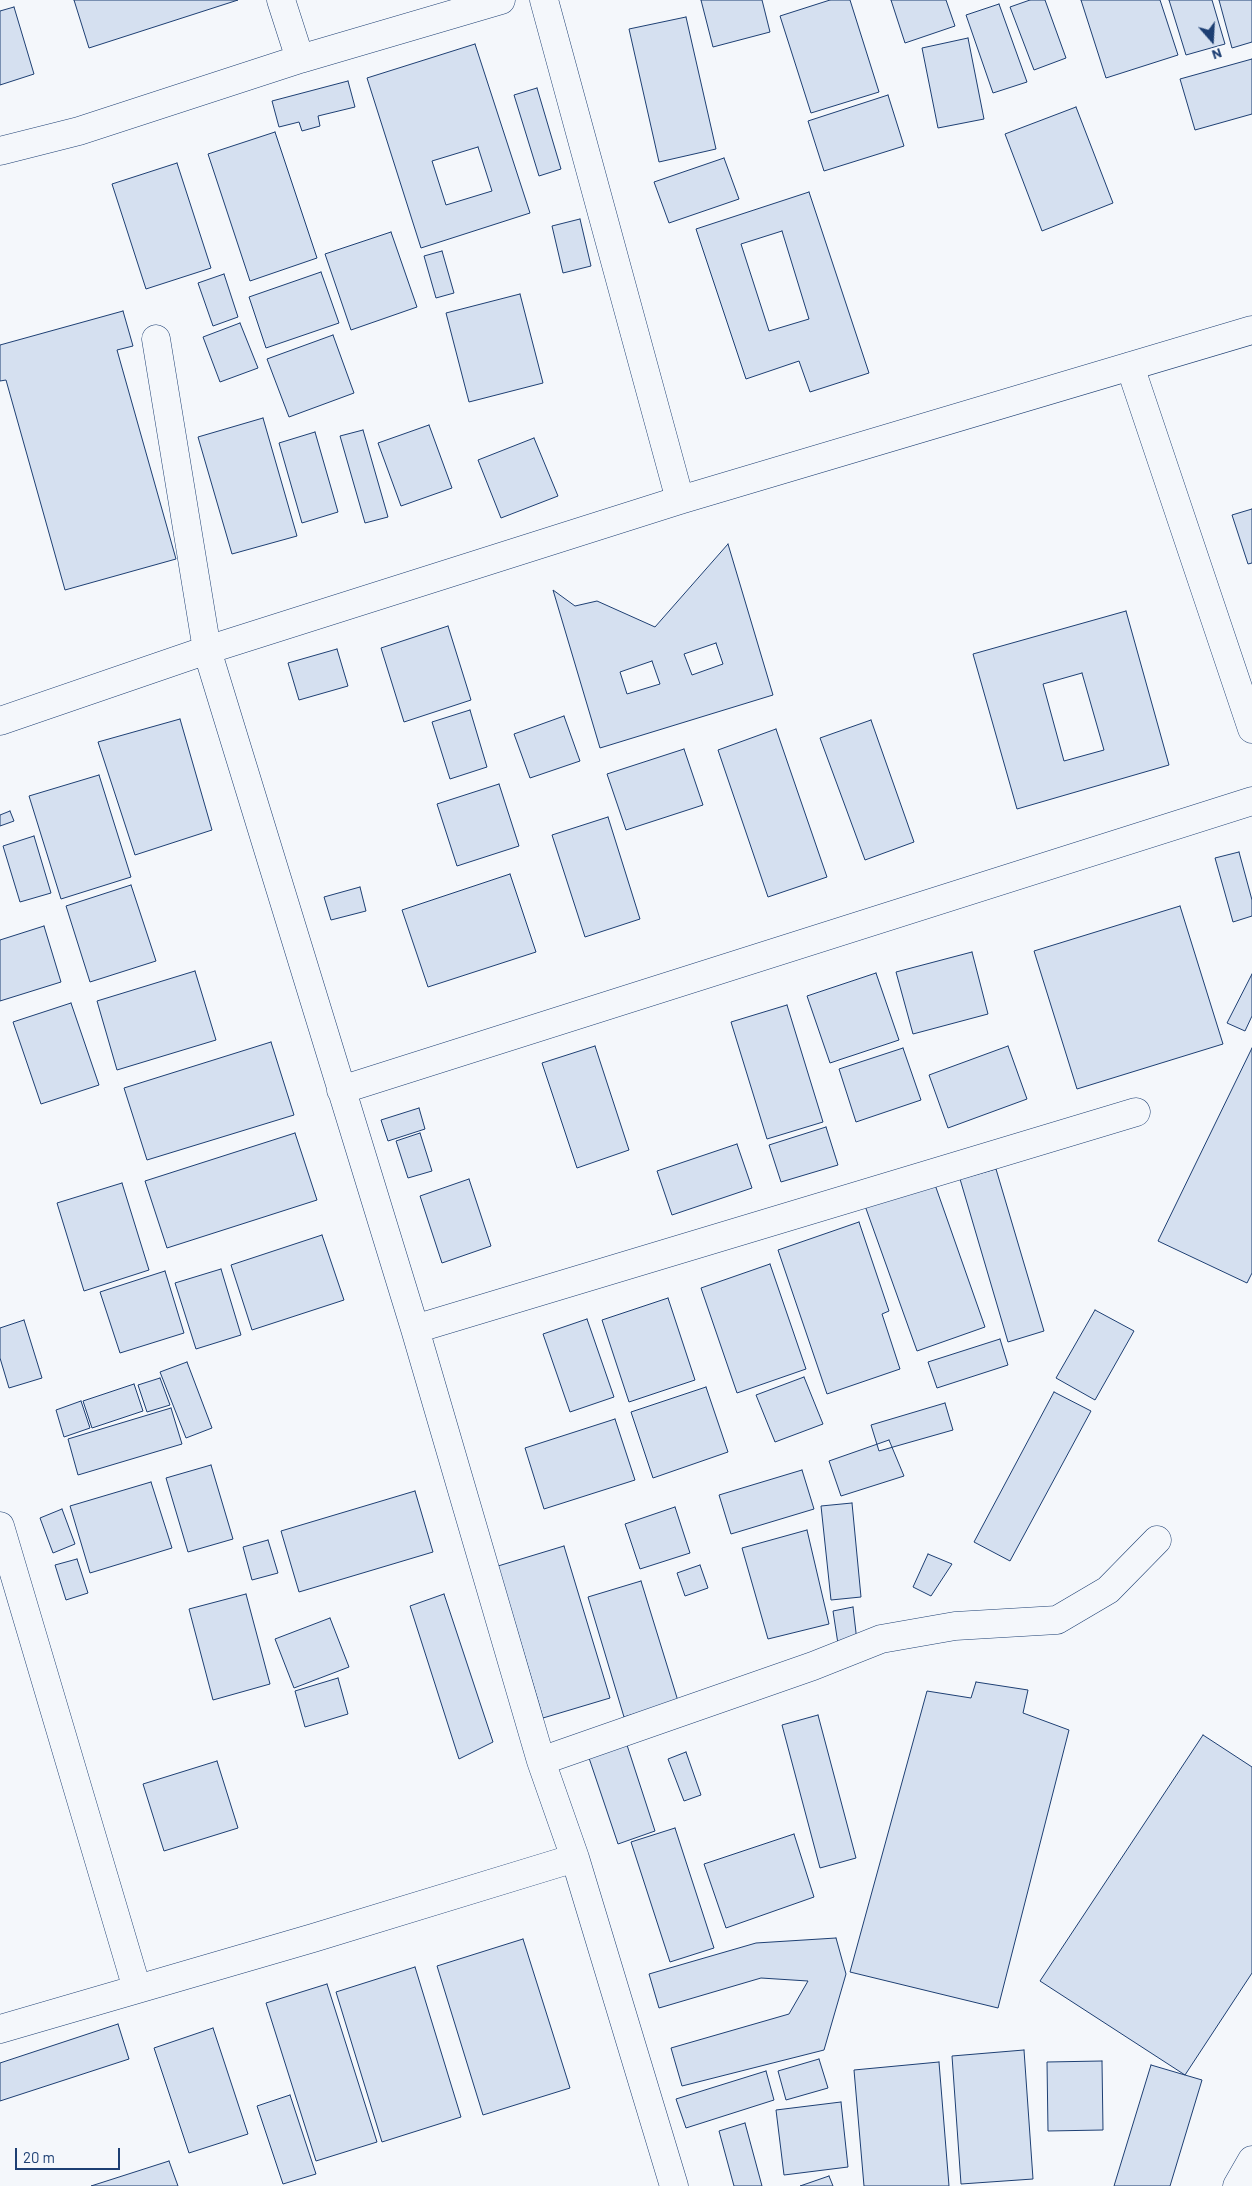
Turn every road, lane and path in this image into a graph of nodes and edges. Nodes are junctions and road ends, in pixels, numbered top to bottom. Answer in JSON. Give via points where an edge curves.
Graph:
{"nodes":[{"id":1,"x":282,"y":0,"type":"edge"},
{"id":2,"x":501,"y":0,"type":"edge"},
{"id":3,"x":544,"y":0,"type":"edge"},
{"id":4,"x":300,"y":59,"type":"junction"},
{"id":5,"x":0,"y":151,"type":"edge"},
{"id":6,"x":1252,"y":330,"type":"edge"},
{"id":7,"x":156,"y":339,"type":"dead end"},
{"id":8,"x":1130,"y":366,"type":"junction"},
{"id":9,"x":680,"y":500,"type":"junction"},
{"id":10,"x":207,"y":650,"type":"junction"},
{"id":11,"x":0,"y":720,"type":"edge"},
{"id":12,"x":1252,"y":729,"type":"edge"},
{"id":13,"x":1252,"y":801,"type":"edge"},
{"id":14,"x":340,"y":1090,"type":"junction"},
{"id":15,"x":1136,"y":1112,"type":"dead end"},
{"id":16,"x":415,"y":1329,"type":"junction"},
{"id":17,"x":0,"y":1526,"type":"edge"},
{"id":18,"x":1157,"y":1540,"type":"dead end"},
{"id":19,"x":541,"y":1761,"type":"junction"},
{"id":20,"x":575,"y":1858,"type":"junction"},
{"id":21,"x":137,"y":1989,"type":"junction"},
{"id":22,"x":0,"y":2029,"type":"edge"},
{"id":23,"x":1252,"y":2160,"type":"edge"},
{"id":24,"x":674,"y":2186,"type":"edge"},
{"id":25,"x":1237,"y":2186,"type":"edge"}],
"edges":[{"from":1,"to":4,"type":"street"},
{"from":2,"to":4,"type":"street"},
{"from":3,"to":9,"type":"street"},
{"from":4,"to":5,"type":"street","via":[[79,131]]},
{"from":6,"to":8,"type":"street"},
{"from":7,"to":10,"type":"street"},
{"from":8,"to":9,"type":"street"},
{"from":8,"to":12,"type":"street"},
{"from":9,"to":10,"type":"street"},
{"from":10,"to":11,"type":"street"},
{"from":10,"to":14,"type":"street"},
{"from":13,"to":14,"type":"street"},
{"from":14,"to":16,"type":"street"},
{"from":15,"to":16,"type":"street"},
{"from":16,"to":19,"type":"street"},
{"from":17,"to":21,"type":"street"},
{"from":18,"to":19,"type":"street","via":[[1108,1590],[1057,1620],[955,1626],[881,1639]]},
{"from":19,"to":20,"type":"street"},
{"from":20,"to":21,"type":"street"},
{"from":20,"to":24,"type":"street"},
{"from":21,"to":22,"type":"street"},
{"from":23,"to":25,"type":"street"}]}
